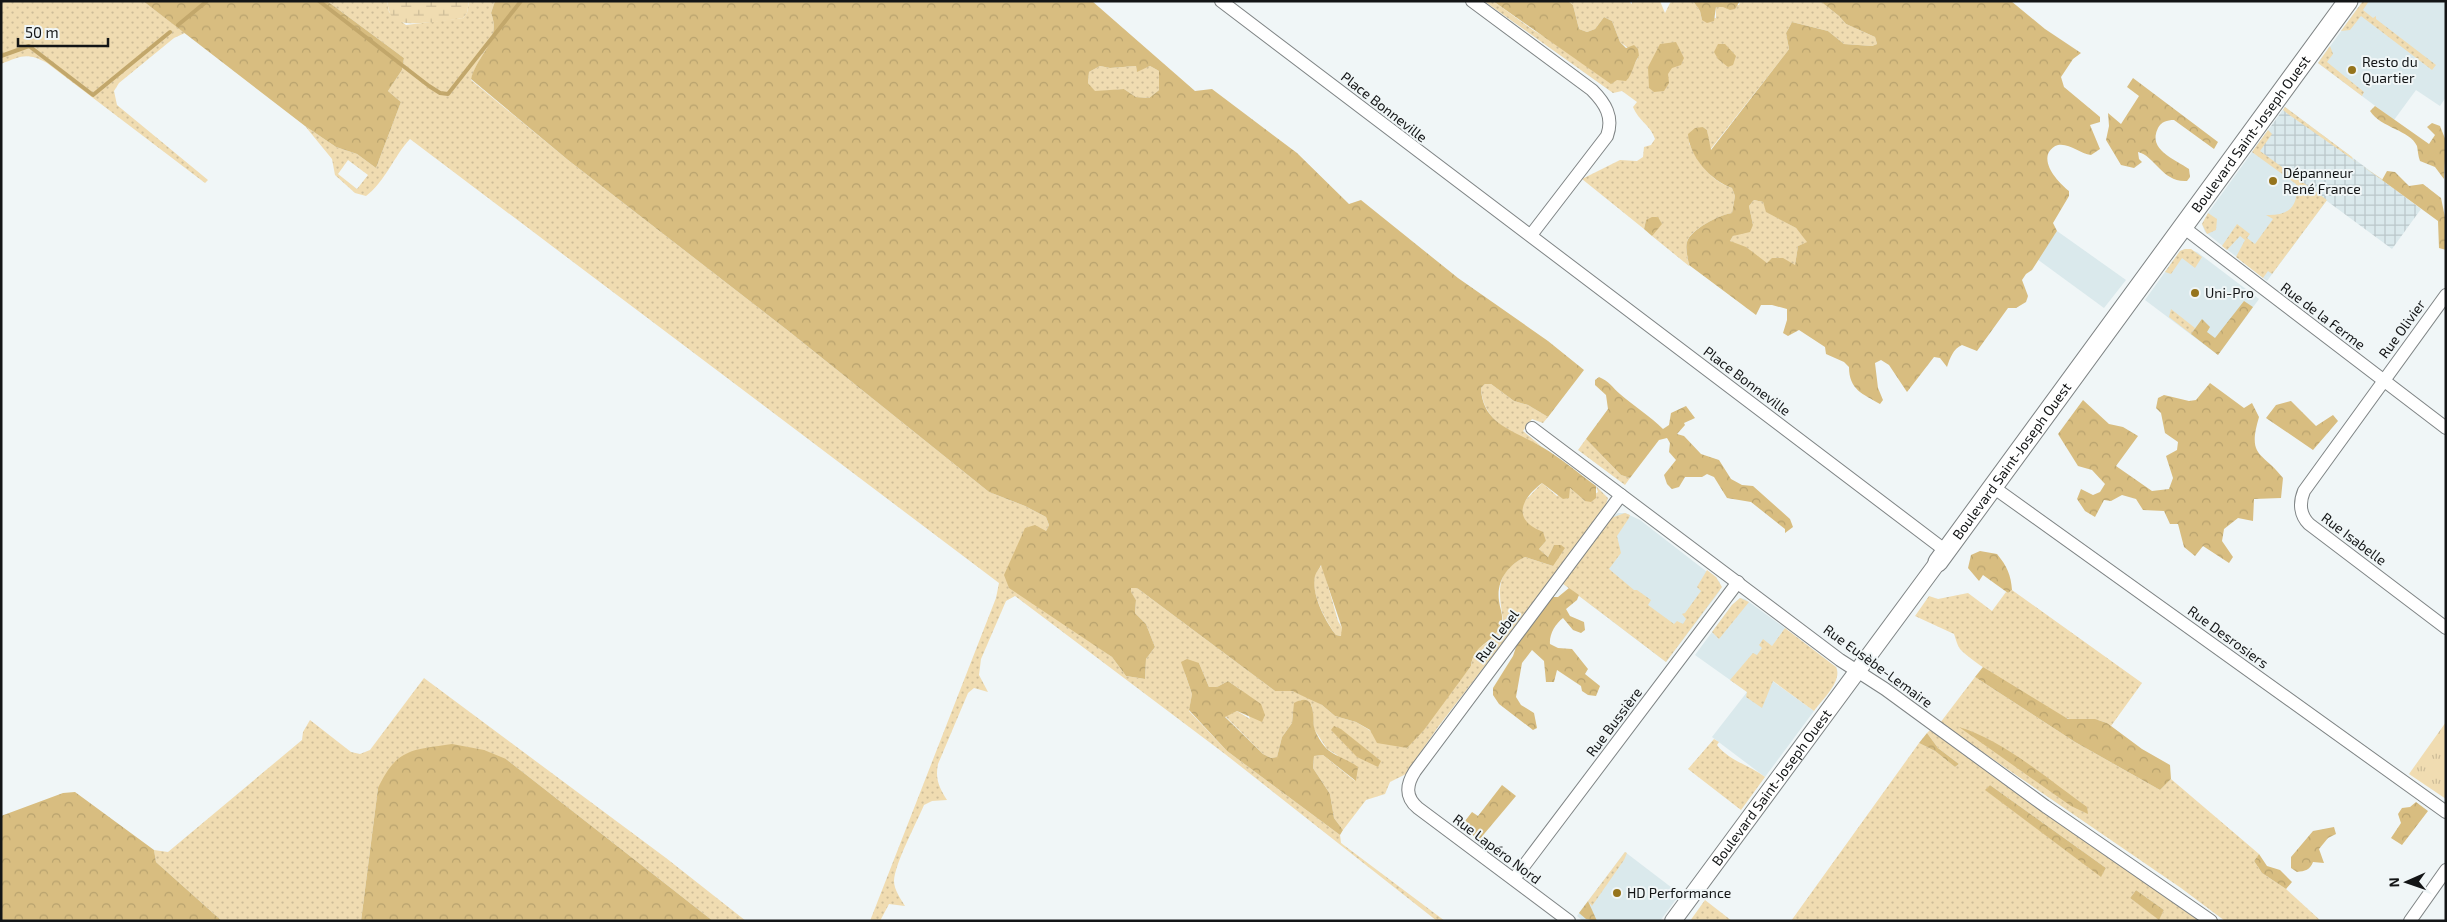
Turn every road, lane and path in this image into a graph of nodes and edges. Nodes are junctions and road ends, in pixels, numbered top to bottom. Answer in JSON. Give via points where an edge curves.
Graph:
{"nodes":[{"id":1,"x":1221,"y":1,"type":"edge"},
{"id":2,"x":1472,"y":1,"type":"edge"},
{"id":3,"x":2348,"y":1,"type":"edge"},
{"id":4,"x":2183,"y":227,"type":"junction"},
{"id":5,"x":1530,"y":235,"type":"junction"},
{"id":6,"x":2446,"y":295,"type":"edge"},
{"id":7,"x":2383,"y":380,"type":"junction"},
{"id":8,"x":1532,"y":428,"type":"dead end"},
{"id":9,"x":2446,"y":428,"type":"edge"},
{"id":10,"x":1993,"y":487,"type":"junction"},
{"id":11,"x":1621,"y":495,"type":"junction"},
{"id":12,"x":1942,"y":557,"type":"junction"},
{"id":13,"x":1738,"y":582,"type":"junction"},
{"id":14,"x":2446,"y":628,"type":"edge"},
{"id":15,"x":1857,"y":672,"type":"junction"},
{"id":16,"x":1410,"y":799,"type":"joint"},
{"id":17,"x":2446,"y":812,"type":"edge"},
{"id":18,"x":2446,"y":870,"type":"edge"},
{"id":19,"x":1514,"y":879,"type":"junction"},
{"id":20,"x":1569,"y":921,"type":"edge"},
{"id":21,"x":1673,"y":921,"type":"edge"},
{"id":22,"x":2211,"y":921,"type":"edge"},
{"id":23,"x":2410,"y":921,"type":"edge"}],
"edges":[{"from":1,"to":5,"type":"street","name":"Place Bonneville"},
{"from":2,"to":5,"type":"street","via":[[1592,90],[1609,115],[1607,136]]},
{"from":3,"to":4,"type":"main road","name":"Boulevard Saint-Joseph Ouest"},
{"from":4,"to":7,"type":"street","name":"Rue de la Ferme"},
{"from":4,"to":10,"type":"main road","name":"Boulevard Saint-Joseph Ouest"},
{"from":5,"to":12,"type":"street","name":"Place Bonneville"},
{"from":6,"to":7,"type":"street","name":"Rue Olivier"},
{"from":7,"to":9,"type":"street","name":"Rue de la Ferme"},
{"from":7,"to":14,"type":"street","name":"Rue Isabelle","via":[[2304,491],[2301,512],[2313,528]]},
{"from":8,"to":11,"type":"street","name":"Rue Eusèbe-Lemaire"},
{"from":10,"to":12,"type":"main road","name":"Boulevard Saint-Joseph Ouest"},
{"from":10,"to":17,"type":"street","name":"Rue Desrosiers"},
{"from":11,"to":13,"type":"street","name":"Rue Eusèbe-Lemaire"},
{"from":11,"to":16,"type":"street","name":"Rue Lebel","via":[[1415,771],[1408,785]]},
{"from":12,"to":15,"type":"street","name":"Boulevard Saint-Joseph Ouest"},
{"from":13,"to":15,"type":"street","name":"Rue Eusèbe-Lemaire"},
{"from":13,"to":19,"type":"street","name":"Rue Bussière"},
{"from":15,"to":21,"type":"street","name":"Boulevard Saint-Joseph Ouest"},
{"from":15,"to":22,"type":"street","name":"Rue Eusèbe-Lemaire"},
{"from":16,"to":19,"type":"street","name":"Rue Lapéro Nord"},
{"from":18,"to":23,"type":"street"},
{"from":19,"to":20,"type":"street","name":"Rue Lapéro Nord"}]}
